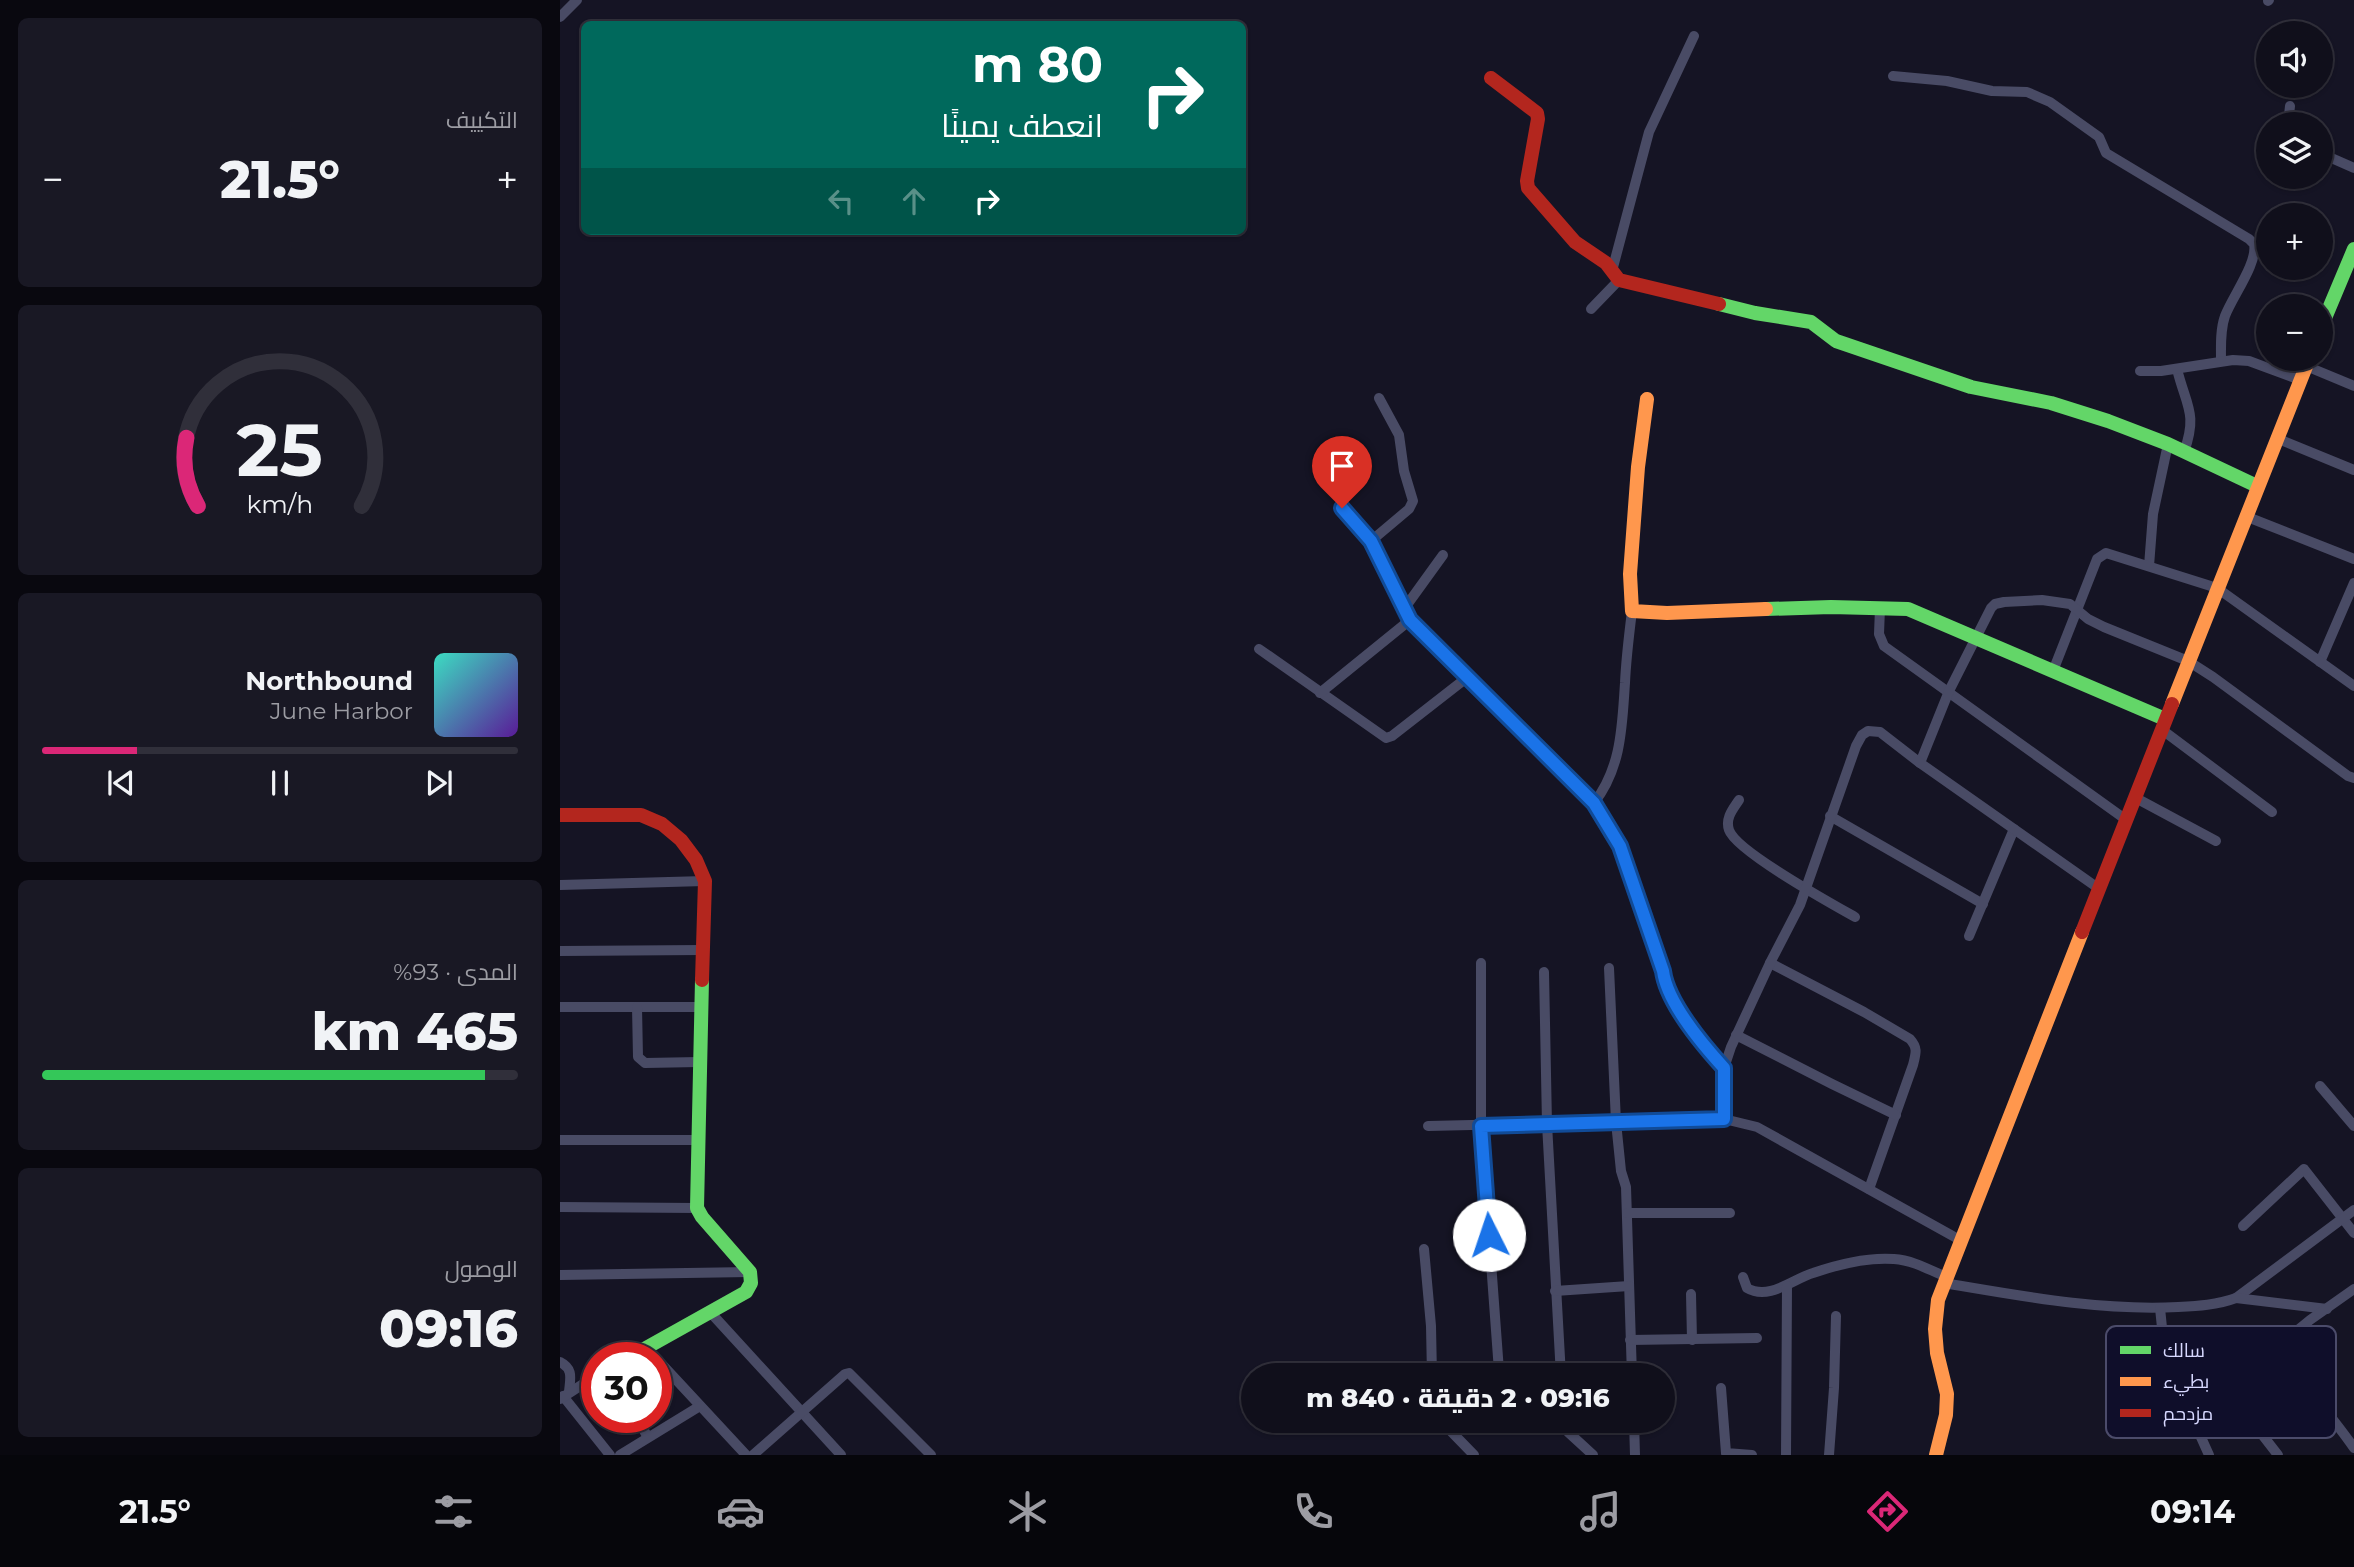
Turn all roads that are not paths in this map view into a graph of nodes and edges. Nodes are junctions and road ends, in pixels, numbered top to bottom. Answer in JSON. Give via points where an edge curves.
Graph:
{"nodes":[{"id":1,"x":577,"y":0,"type":"edge"},
{"id":2,"x":560,"y":16,"type":"edge"},
{"id":3,"x":1694,"y":36,"type":"dead end"},
{"id":4,"x":1893,"y":76,"type":"dead end"},
{"id":5,"x":1491,"y":78,"type":"dead end"},
{"id":6,"x":2290,"y":106,"type":"dead end"},
{"id":7,"x":2289,"y":112,"type":"edge"},
{"id":8,"x":2333,"y":159,"type":"edge"},
{"id":9,"x":2354,"y":168,"type":"edge"},
{"id":10,"x":2354,"y":248,"type":"edge"},
{"id":11,"x":2350,"y":270,"type":"edge"},
{"id":12,"x":1616,"y":276,"type":"junction"},
{"id":13,"x":2333,"y":304,"type":"edge"},
{"id":14,"x":1591,"y":309,"type":"dead end"},
{"id":15,"x":2221,"y":361,"type":"junction"},
{"id":16,"x":2178,"y":369,"type":"junction"},
{"id":17,"x":2140,"y":371,"type":"dead end"},
{"id":18,"x":2304,"y":371,"type":"edge"},
{"id":19,"x":2325,"y":371,"type":"edge"},
{"id":20,"x":2300,"y":380,"type":"junction"},
{"id":21,"x":2354,"y":386,"type":"edge"},
{"id":22,"x":1379,"y":397,"type":"dead end"},
{"id":23,"x":1647,"y":399,"type":"dead end"},
{"id":24,"x":2276,"y":438,"type":"junction"},
{"id":25,"x":2168,"y":444,"type":"junction"},
{"id":26,"x":2184,"y":452,"type":"junction"},
{"id":27,"x":2354,"y":470,"type":"edge"},
{"id":28,"x":2257,"y":486,"type":"junction"},
{"id":29,"x":1342,"y":508,"type":"dead end"},
{"id":30,"x":2245,"y":516,"type":"junction"},
{"id":31,"x":1371,"y":541,"type":"junction"},
{"id":32,"x":1443,"y":555,"type":"dead end"},
{"id":33,"x":2354,"y":559,"type":"edge"},
{"id":34,"x":2149,"y":566,"type":"junction"},
{"id":35,"x":2354,"y":583,"type":"edge"},
{"id":36,"x":2217,"y":587,"type":"junction"},
{"id":37,"x":1881,"y":608,"type":"junction"},
{"id":38,"x":1404,"y":609,"type":"junction"},
{"id":39,"x":1632,"y":611,"type":"junction"},
{"id":40,"x":2078,"y":611,"type":"junction"},
{"id":41,"x":1410,"y":620,"type":"junction"},
{"id":42,"x":1975,"y":637,"type":"junction"},
{"id":43,"x":1259,"y":649,"type":"dead end"},
{"id":44,"x":2188,"y":661,"type":"junction"},
{"id":45,"x":2319,"y":662,"type":"junction"},
{"id":46,"x":2053,"y":671,"type":"junction"},
{"id":47,"x":1469,"y":676,"type":"junction"},
{"id":48,"x":2354,"y":686,"type":"edge"},
{"id":49,"x":1950,"y":691,"type":"junction"},
{"id":50,"x":1320,"y":693,"type":"junction"},
{"id":51,"x":2163,"y":724,"type":"junction"},
{"id":52,"x":1920,"y":763,"type":"junction"},
{"id":53,"x":2354,"y":778,"type":"edge"},
{"id":54,"x":2134,"y":797,"type":"junction"},
{"id":55,"x":1739,"y":800,"type":"dead end"},
{"id":56,"x":1594,"y":803,"type":"junction"},
{"id":57,"x":2272,"y":812,"type":"dead end"},
{"id":58,"x":560,"y":815,"type":"edge"},
{"id":59,"x":1830,"y":816,"type":"junction"},
{"id":60,"x":2125,"y":819,"type":"junction"},
{"id":61,"x":2014,"y":829,"type":"junction"},
{"id":62,"x":2216,"y":841,"type":"dead end"},
{"id":63,"x":705,"y":881,"type":"junction"},
{"id":64,"x":560,"y":885,"type":"edge"},
{"id":65,"x":1805,"y":887,"type":"junction"},
{"id":66,"x":2098,"y":888,"type":"junction"},
{"id":67,"x":1983,"y":904,"type":"junction"},
{"id":68,"x":1855,"y":917,"type":"dead end"},
{"id":69,"x":1969,"y":936,"type":"dead end"},
{"id":70,"x":703,"y":950,"type":"junction"},
{"id":71,"x":560,"y":951,"type":"edge"},
{"id":72,"x":1481,"y":963,"type":"dead end"},
{"id":73,"x":1770,"y":963,"type":"junction"},
{"id":74,"x":1609,"y":968,"type":"dead end"},
{"id":75,"x":1544,"y":972,"type":"dead end"},
{"id":76,"x":560,"y":1007,"type":"edge"},
{"id":77,"x":637,"y":1007,"type":"junction"},
{"id":78,"x":701,"y":1007,"type":"junction"},
{"id":79,"x":1736,"y":1035,"type":"junction"},
{"id":80,"x":699,"y":1062,"type":"junction"},
{"id":81,"x":1724,"y":1068,"type":"junction"},
{"id":82,"x":2320,"y":1086,"type":"dead end"},
{"id":83,"x":1896,"y":1115,"type":"junction"},
{"id":84,"x":1724,"y":1119,"type":"junction"},
{"id":85,"x":1616,"y":1122,"type":"junction"},
{"id":86,"x":1546,"y":1124,"type":"junction"},
{"id":87,"x":1427,"y":1126,"type":"dead end"},
{"id":88,"x":1481,"y":1126,"type":"junction"},
{"id":89,"x":2354,"y":1126,"type":"edge"},
{"id":90,"x":560,"y":1140,"type":"edge"},
{"id":91,"x":697,"y":1140,"type":"junction"},
{"id":92,"x":1869,"y":1189,"type":"junction"},
{"id":93,"x":560,"y":1207,"type":"edge"},
{"id":94,"x":697,"y":1208,"type":"junction"},
{"id":95,"x":2354,"y":1210,"type":"edge"},
{"id":96,"x":1627,"y":1213,"type":"junction"},
{"id":97,"x":1730,"y":1213,"type":"dead end"},
{"id":98,"x":2341,"y":1219,"type":"junction"},
{"id":99,"x":2243,"y":1226,"type":"dead end"},
{"id":100,"x":2354,"y":1233,"type":"edge"},
{"id":101,"x":1960,"y":1240,"type":"junction"},
{"id":102,"x":1424,"y":1249,"type":"dead end"},
{"id":103,"x":750,"y":1272,"type":"junction"},
{"id":104,"x":560,"y":1275,"type":"edge"},
{"id":105,"x":1743,"y":1277,"type":"dead end"},
{"id":106,"x":1945,"y":1280,"type":"junction"},
{"id":107,"x":1629,"y":1286,"type":"junction"},
{"id":108,"x":1787,"y":1286,"type":"junction"},
{"id":109,"x":2354,"y":1289,"type":"edge"},
{"id":110,"x":1555,"y":1291,"type":"junction"},
{"id":111,"x":1691,"y":1294,"type":"dead end"},
{"id":112,"x":2236,"y":1298,"type":"junction"},
{"id":113,"x":2160,"y":1308,"type":"junction"},
{"id":114,"x":2328,"y":1309,"type":"junction"},
{"id":115,"x":711,"y":1312,"type":"junction"},
{"id":116,"x":1836,"y":1316,"type":"dead end"},
{"id":117,"x":2162,"y":1326,"type":"edge"},
{"id":118,"x":2303,"y":1326,"type":"edge"},
{"id":119,"x":1757,"y":1338,"type":"dead end"},
{"id":120,"x":1630,"y":1340,"type":"junction"},
{"id":121,"x":1692,"y":1340,"type":"junction"},
{"id":122,"x":671,"y":1342,"type":"edge"},
{"id":123,"x":560,"y":1362,"type":"edge"},
{"id":124,"x":1432,"y":1363,"type":"edge"},
{"id":125,"x":1498,"y":1363,"type":"edge"},
{"id":126,"x":1560,"y":1363,"type":"edge"},
{"id":127,"x":1631,"y":1363,"type":"edge"},
{"id":128,"x":672,"y":1376,"type":"edge"},
{"id":129,"x":581,"y":1385,"type":"edge"},
{"id":130,"x":1721,"y":1388,"type":"dead end"},
{"id":131,"x":564,"y":1396,"type":"edge"},
{"id":132,"x":700,"y":1406,"type":"junction"},
{"id":133,"x":800,"y":1413,"type":"junction"},
{"id":134,"x":2336,"y":1424,"type":"edge"},
{"id":135,"x":645,"y":1433,"type":"edge"},
{"id":136,"x":1453,"y":1433,"type":"edge"},
{"id":137,"x":1569,"y":1433,"type":"edge"},
{"id":138,"x":1634,"y":1433,"type":"edge"},
{"id":139,"x":648,"y":1437,"type":"junction"},
{"id":140,"x":2201,"y":1438,"type":"edge"},
{"id":141,"x":2265,"y":1438,"type":"edge"},
{"id":142,"x":2354,"y":1448,"type":"edge"},
{"id":143,"x":925,"y":1453,"type":"edge"},
{"id":144,"x":610,"y":1455,"type":"edge"},
{"id":145,"x":620,"y":1455,"type":"edge"},
{"id":146,"x":746,"y":1455,"type":"edge"},
{"id":147,"x":753,"y":1455,"type":"edge"},
{"id":148,"x":841,"y":1455,"type":"edge"},
{"id":149,"x":1474,"y":1455,"type":"edge"},
{"id":150,"x":1593,"y":1455,"type":"edge"},
{"id":151,"x":1635,"y":1455,"type":"edge"},
{"id":152,"x":1752,"y":1455,"type":"edge"},
{"id":153,"x":1786,"y":1455,"type":"edge"},
{"id":154,"x":1829,"y":1455,"type":"edge"},
{"id":155,"x":1936,"y":1455,"type":"edge"},
{"id":156,"x":2209,"y":1455,"type":"edge"},
{"id":157,"x":2278,"y":1455,"type":"edge"}],
"edges":[{"from":1,"to":2,"type":"street"},
{"from":3,"to":12,"type":"street","via":[[1649,132]]},
{"from":4,"to":15,"type":"street","via":[[2026,92],[2050,102],[2099,137],[2106,153],[2249,239],[2255,255],[2225,315]]},
{"from":5,"to":12,"type":"street","via":[[1536,113],[1528,188],[1575,242],[1596,254]]},
{"from":6,"to":7,"type":"street"},
{"from":8,"to":9,"type":"street"},
{"from":10,"to":11,"type":"street"},
{"from":11,"to":13,"type":"street"},
{"from":12,"to":14,"type":"street"},
{"from":12,"to":25,"type":"street","via":[[1629,284],[1811,322],[1836,341],[1914,369],[1970,387],[2051,403]]},
{"from":15,"to":16,"type":"street"},
{"from":15,"to":20,"type":"street","via":[[2249,361]]},
{"from":16,"to":17,"type":"street"},
{"from":16,"to":26,"type":"street","via":[[2192,417]]},
{"from":18,"to":20,"type":"street"},
{"from":19,"to":21,"type":"street"},
{"from":20,"to":24,"type":"street"},
{"from":22,"to":31,"type":"street","via":[[1399,435],[1413,500],[1409,509]]},
{"from":23,"to":39,"type":"street","via":[[1631,552]]},
{"from":24,"to":27,"type":"street"},
{"from":24,"to":28,"type":"street"},
{"from":25,"to":26,"type":"street"},
{"from":25,"to":34,"type":"street","via":[[2153,514]]},
{"from":26,"to":28,"type":"street"},
{"from":28,"to":30,"type":"street"},
{"from":29,"to":31,"type":"street"},
{"from":30,"to":33,"type":"street"},
{"from":30,"to":36,"type":"street"},
{"from":31,"to":38,"type":"street"},
{"from":32,"to":38,"type":"street"},
{"from":34,"to":36,"type":"street"},
{"from":34,"to":40,"type":"street","via":[[2101,555]]},
{"from":35,"to":45,"type":"street"},
{"from":36,"to":44,"type":"street"},
{"from":36,"to":45,"type":"street"},
{"from":37,"to":39,"type":"street"},
{"from":37,"to":42,"type":"street","via":[[1908,609]]},
{"from":37,"to":49,"type":"street","via":[[1879,634],[1884,646]]},
{"from":38,"to":41,"type":"street"},
{"from":39,"to":56,"type":"street","via":[[1619,750]]},
{"from":40,"to":42,"type":"street","via":[[2070,604],[2042,600],[1996,604]]},
{"from":40,"to":44,"type":"street","via":[[2104,627]]},
{"from":40,"to":46,"type":"street"},
{"from":41,"to":47,"type":"street"},
{"from":41,"to":50,"type":"street"},
{"from":42,"to":46,"type":"street"},
{"from":42,"to":49,"type":"street"},
{"from":43,"to":50,"type":"street"},
{"from":44,"to":51,"type":"street"},
{"from":44,"to":53,"type":"street"},
{"from":45,"to":48,"type":"street"},
{"from":46,"to":51,"type":"street"},
{"from":47,"to":50,"type":"street","via":[[1386,738]]},
{"from":47,"to":56,"type":"street"},
{"from":49,"to":52,"type":"street"},
{"from":49,"to":60,"type":"street"},
{"from":51,"to":54,"type":"street"},
{"from":51,"to":57,"type":"street"},
{"from":52,"to":59,"type":"street","via":[[1880,733],[1868,730],[1856,746]]},
{"from":52,"to":61,"type":"street"},
{"from":54,"to":60,"type":"street"},
{"from":54,"to":62,"type":"street"},
{"from":55,"to":65,"type":"street","via":[[1730,813],[1731,833]]},
{"from":56,"to":81,"type":"street","via":[[1620,846],[1665,985],[1702,1044]]},
{"from":58,"to":63,"type":"street","via":[[653,817],[699,863]]},
{"from":59,"to":65,"type":"street"},
{"from":59,"to":67,"type":"street"},
{"from":60,"to":66,"type":"street"},
{"from":61,"to":66,"type":"street"},
{"from":61,"to":67,"type":"street"},
{"from":63,"to":64,"type":"street"},
{"from":63,"to":70,"type":"street"},
{"from":65,"to":68,"type":"street"},
{"from":65,"to":73,"type":"street"},
{"from":66,"to":101,"type":"street"},
{"from":67,"to":69,"type":"street"},
{"from":70,"to":71,"type":"street"},
{"from":70,"to":78,"type":"street"},
{"from":72,"to":88,"type":"street"},
{"from":73,"to":79,"type":"street"},
{"from":73,"to":83,"type":"street","via":[[1916,1045]]},
{"from":74,"to":85,"type":"street"},
{"from":75,"to":86,"type":"street"},
{"from":76,"to":77,"type":"street"},
{"from":77,"to":78,"type":"street"},
{"from":77,"to":80,"type":"street","via":[[640,1061]]},
{"from":78,"to":80,"type":"street"},
{"from":79,"to":81,"type":"street"},
{"from":79,"to":83,"type":"street"},
{"from":80,"to":91,"type":"street"},
{"from":81,"to":84,"type":"street"},
{"from":82,"to":89,"type":"street"},
{"from":83,"to":92,"type":"street"},
{"from":84,"to":85,"type":"street"},
{"from":84,"to":92,"type":"street","via":[[1757,1127]]},
{"from":85,"to":86,"type":"street"},
{"from":85,"to":96,"type":"street"},
{"from":86,"to":88,"type":"street"},
{"from":86,"to":110,"type":"street"},
{"from":87,"to":88,"type":"street"},
{"from":88,"to":125,"type":"street"},
{"from":90,"to":91,"type":"street"},
{"from":91,"to":94,"type":"street"},
{"from":92,"to":101,"type":"street"},
{"from":93,"to":94,"type":"street"},
{"from":94,"to":103,"type":"street"},
{"from":95,"to":98,"type":"street"},
{"from":96,"to":97,"type":"street"},
{"from":96,"to":107,"type":"street"},
{"from":98,"to":99,"type":"street","via":[[2304,1169]]},
{"from":98,"to":100,"type":"street"},
{"from":98,"to":112,"type":"street"},
{"from":101,"to":106,"type":"street"},
{"from":102,"to":124,"type":"street"},
{"from":103,"to":104,"type":"street"},
{"from":103,"to":115,"type":"street","via":[[751,1287],[746,1293]]},
{"from":105,"to":108,"type":"street","via":[[1753,1291]]},
{"from":106,"to":108,"type":"street","via":[[1896,1259],[1857,1261],[1812,1273]]},
{"from":106,"to":113,"type":"street","via":[[2051,1301]]},
{"from":106,"to":155,"type":"street","via":[[1935,1329],[1947,1394],[1946,1415]]},
{"from":107,"to":110,"type":"street"},
{"from":107,"to":120,"type":"street"},
{"from":108,"to":153,"type":"street"},
{"from":109,"to":114,"type":"street"},
{"from":110,"to":126,"type":"street"},
{"from":111,"to":121,"type":"street"},
{"from":112,"to":113,"type":"street"},
{"from":112,"to":114,"type":"street"},
{"from":113,"to":117,"type":"street"},
{"from":114,"to":118,"type":"street"},
{"from":115,"to":122,"type":"street"},
{"from":115,"to":133,"type":"street"},
{"from":116,"to":154,"type":"street"},
{"from":119,"to":121,"type":"street"},
{"from":120,"to":121,"type":"street"},
{"from":120,"to":127,"type":"street"},
{"from":123,"to":131,"type":"street","via":[[571,1371]]},
{"from":128,"to":132,"type":"street"},
{"from":129,"to":131,"type":"street"},
{"from":130,"to":152,"type":"street","via":[[1726,1453]]},
{"from":131,"to":144,"type":"street"},
{"from":132,"to":139,"type":"street"},
{"from":132,"to":146,"type":"street"},
{"from":133,"to":143,"type":"street","via":[[849,1373]]},
{"from":133,"to":147,"type":"street"},
{"from":133,"to":148,"type":"street"},
{"from":134,"to":142,"type":"street"},
{"from":135,"to":139,"type":"street"},
{"from":136,"to":149,"type":"street"},
{"from":137,"to":150,"type":"street"},
{"from":138,"to":151,"type":"street"},
{"from":139,"to":145,"type":"street"},
{"from":140,"to":156,"type":"street"},
{"from":141,"to":157,"type":"street"}]}
